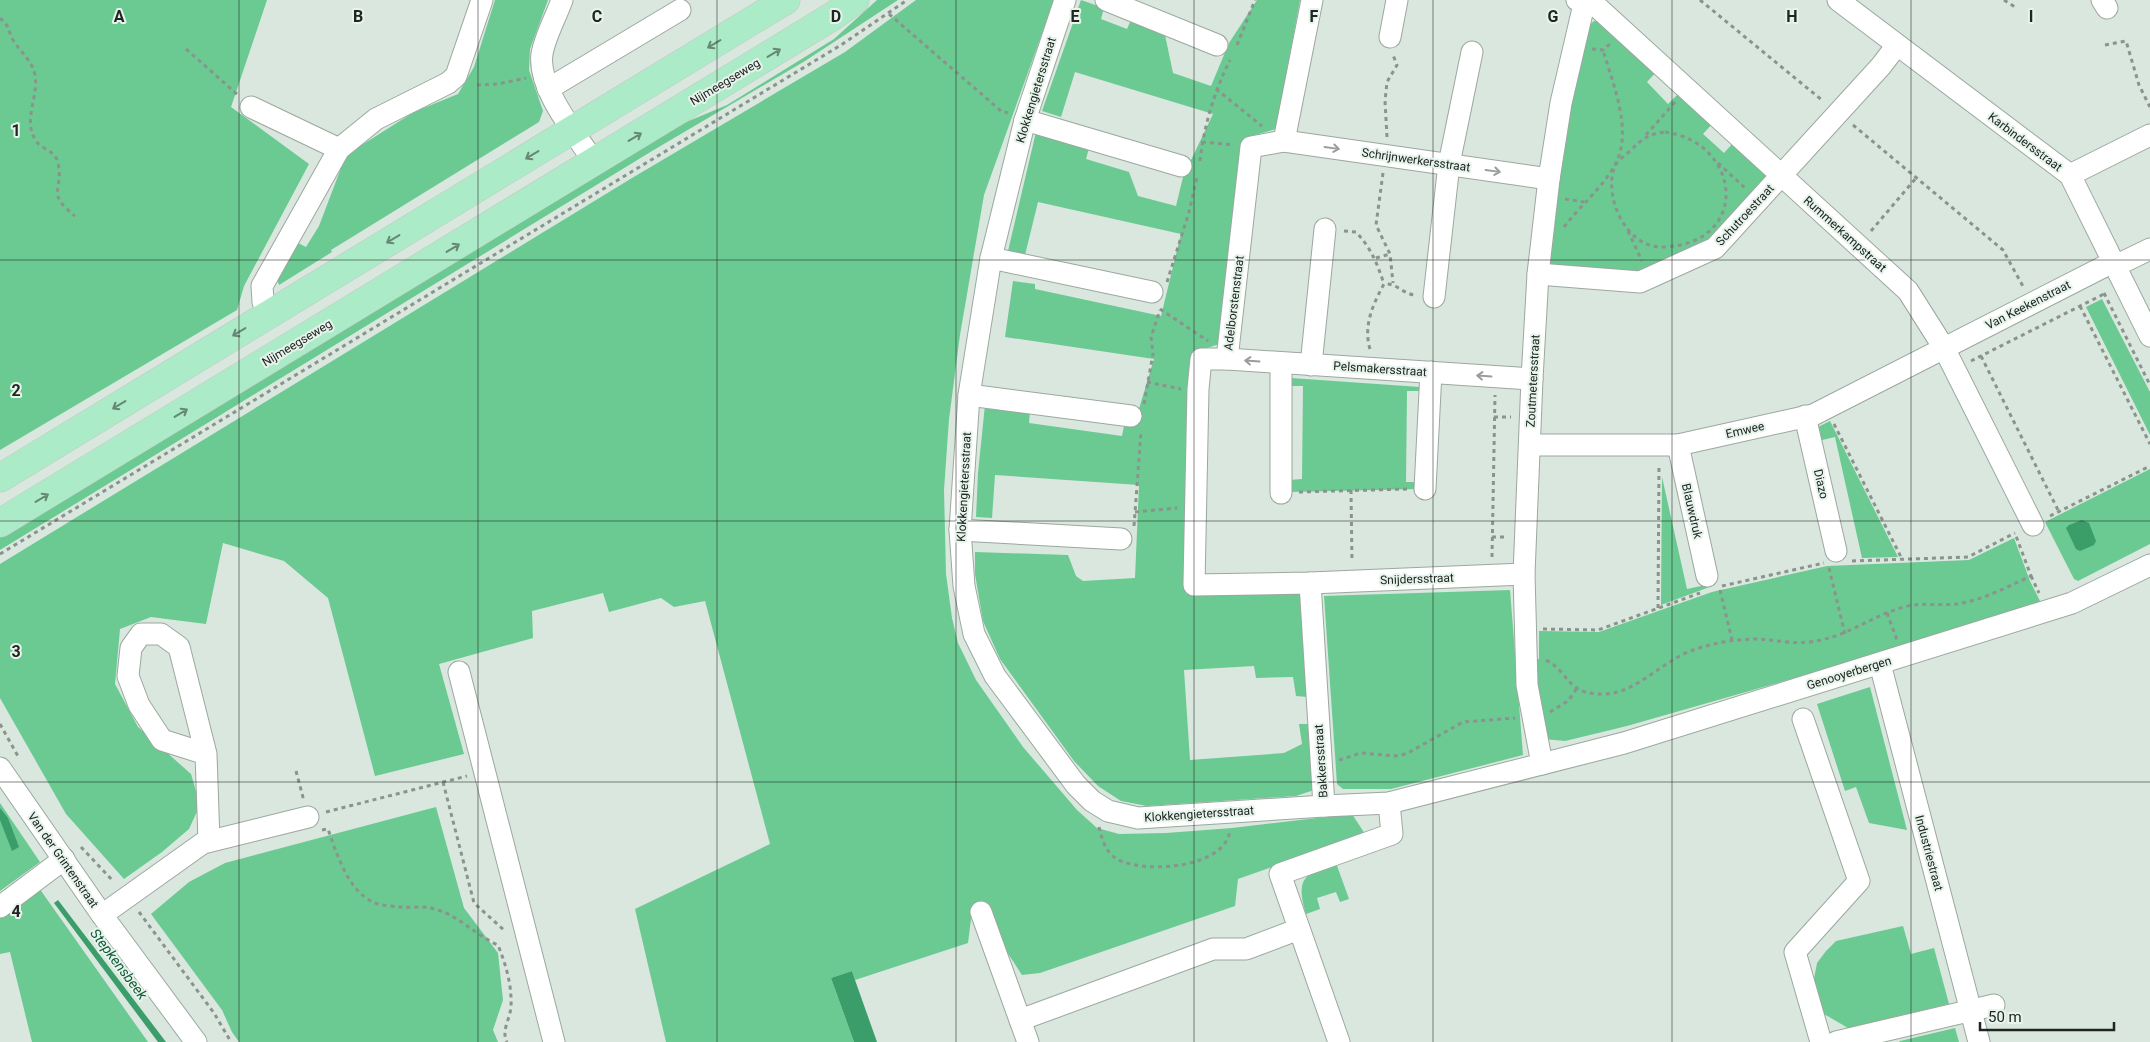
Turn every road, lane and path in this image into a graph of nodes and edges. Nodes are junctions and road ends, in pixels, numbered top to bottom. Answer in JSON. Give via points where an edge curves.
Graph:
{"nodes":[{"id":1,"x":482,"y":0,"type":"edge"},
{"id":2,"x":562,"y":0,"type":"edge"},
{"id":3,"x":786,"y":0,"type":"edge"},
{"id":4,"x":855,"y":0,"type":"edge"},
{"id":5,"x":907,"y":0,"type":"edge"},
{"id":6,"x":1065,"y":0,"type":"edge"},
{"id":7,"x":1106,"y":0,"type":"edge"},
{"id":8,"x":1255,"y":0,"type":"edge"},
{"id":9,"x":1312,"y":0,"type":"edge"},
{"id":10,"x":1397,"y":0,"type":"edge"},
{"id":11,"x":1700,"y":0,"type":"edge"},
{"id":12,"x":1838,"y":0,"type":"edge"},
{"id":13,"x":2004,"y":0,"type":"edge"},
{"id":14,"x":1582,"y":1,"type":"edge"},
{"id":15,"x":2015,"y":7,"type":"dead end"},
{"id":16,"x":680,"y":10,"type":"dead end"},
{"id":17,"x":889,"y":14,"type":"junction"},
{"id":18,"x":0,"y":18,"type":"edge"},
{"id":19,"x":1623,"y":30,"type":"junction"},
{"id":20,"x":1390,"y":37,"type":"dead end"},
{"id":21,"x":2104,"y":44,"type":"dead end"},
{"id":22,"x":1574,"y":45,"type":"junction"},
{"id":23,"x":1897,"y":45,"type":"junction"},
{"id":24,"x":186,"y":49,"type":"dead end"},
{"id":25,"x":1603,"y":50,"type":"junction"},
{"id":26,"x":1228,"y":51,"type":"junction"},
{"id":27,"x":1472,"y":52,"type":"dead end"},
{"id":28,"x":545,"y":82,"type":"junction"},
{"id":29,"x":477,"y":85,"type":"dead end"},
{"id":30,"x":1687,"y":88,"type":"junction"},
{"id":31,"x":1216,"y":89,"type":"junction"},
{"id":32,"x":251,"y":107,"type":"joint"},
{"id":33,"x":2150,"y":107,"type":"edge"},
{"id":34,"x":1838,"y":113,"type":"junction"},
{"id":35,"x":1024,"y":120,"type":"junction"},
{"id":36,"x":573,"y":129,"type":"junction"},
{"id":37,"x":2150,"y":136,"type":"edge"},
{"id":38,"x":1276,"y":137,"type":"junction"},
{"id":39,"x":1644,"y":137,"type":"junction"},
{"id":40,"x":1202,"y":142,"type":"junction"},
{"id":41,"x":1231,"y":145,"type":"dead end"},
{"id":42,"x":339,"y":149,"type":"junction"},
{"id":43,"x":1714,"y":160,"type":"junction"},
{"id":44,"x":594,"y":162,"type":"junction"},
{"id":45,"x":1449,"y":164,"type":"junction"},
{"id":46,"x":1181,"y":166,"type":"dead end"},
{"id":47,"x":1614,"y":166,"type":"junction"},
{"id":48,"x":1374,"y":170,"type":"dead end"},
{"id":49,"x":1393,"y":172,"type":"dead end"},
{"id":50,"x":2070,"y":175,"type":"junction"},
{"id":51,"x":1781,"y":176,"type":"junction"},
{"id":52,"x":1549,"y":178,"type":"junction"},
{"id":53,"x":1916,"y":178,"type":"junction"},
{"id":54,"x":1759,"y":200,"type":"junction"},
{"id":55,"x":75,"y":216,"type":"dead end"},
{"id":56,"x":1626,"y":228,"type":"junction"},
{"id":57,"x":1325,"y":229,"type":"joint"},
{"id":58,"x":1561,"y":234,"type":"dead end"},
{"id":59,"x":1858,"y":245,"type":"junction"},
{"id":60,"x":2150,"y":249,"type":"edge"},
{"id":61,"x":1390,"y":254,"type":"dead end"},
{"id":62,"x":991,"y":258,"type":"junction"},
{"id":63,"x":1376,"y":258,"type":"junction"},
{"id":64,"x":2114,"y":264,"type":"junction"},
{"id":65,"x":2094,"y":272,"type":"junction"},
{"id":66,"x":1538,"y":274,"type":"junction"},
{"id":67,"x":1650,"y":278,"type":"junction"},
{"id":68,"x":1384,"y":284,"type":"junction"},
{"id":69,"x":2104,"y":294,"type":"junction"},
{"id":70,"x":1434,"y":297,"type":"joint"},
{"id":71,"x":1160,"y":298,"type":"junction"},
{"id":72,"x":2032,"y":304,"type":"junction"},
{"id":73,"x":2080,"y":306,"type":"junction"},
{"id":74,"x":269,"y":314,"type":"junction"},
{"id":75,"x":1202,"y":335,"type":"dead end"},
{"id":76,"x":2150,"y":336,"type":"edge"},
{"id":77,"x":1944,"y":348,"type":"junction"},
{"id":78,"x":1981,"y":356,"type":"junction"},
{"id":79,"x":1227,"y":359,"type":"junction"},
{"id":80,"x":1281,"y":363,"type":"junction"},
{"id":81,"x":1311,"y":365,"type":"junction"},
{"id":82,"x":1376,"y":369,"type":"junction"},
{"id":83,"x":1955,"y":370,"type":"junction"},
{"id":84,"x":1431,"y":372,"type":"junction"},
{"id":85,"x":1532,"y":379,"type":"junction"},
{"id":86,"x":1147,"y":382,"type":"junction"},
{"id":87,"x":2150,"y":384,"type":"edge"},
{"id":88,"x":1175,"y":389,"type":"dead end"},
{"id":89,"x":1494,"y":389,"type":"dead end"},
{"id":90,"x":970,"y":395,"type":"junction"},
{"id":91,"x":1826,"y":408,"type":"junction"},
{"id":92,"x":1805,"y":416,"type":"junction"},
{"id":93,"x":1139,"y":417,"type":"junction"},
{"id":94,"x":1494,"y":417,"type":"junction"},
{"id":95,"x":1517,"y":417,"type":"dead end"},
{"id":96,"x":2150,"y":444,"type":"edge"},
{"id":97,"x":1530,"y":445,"type":"junction"},
{"id":98,"x":1668,"y":445,"type":"junction"},
{"id":99,"x":2150,"y":466,"type":"edge"},
{"id":100,"x":0,"y":478,"type":"edge"},
{"id":101,"x":1425,"y":488,"type":"joint"},
{"id":102,"x":1351,"y":490,"type":"junction"},
{"id":103,"x":1281,"y":493,"type":"joint"},
{"id":104,"x":1173,"y":508,"type":"dead end"},
{"id":105,"x":1135,"y":512,"type":"junction"},
{"id":106,"x":2059,"y":512,"type":"junction"},
{"id":107,"x":0,"y":523,"type":"edge"},
{"id":108,"x":2024,"y":529,"type":"junction"},
{"id":109,"x":960,"y":530,"type":"junction"},
{"id":110,"x":1492,"y":536,"type":"junction"},
{"id":111,"x":1515,"y":537,"type":"dead end"},
{"id":112,"x":1122,"y":539,"type":"joint"},
{"id":113,"x":0,"y":554,"type":"edge"},
{"id":114,"x":1841,"y":556,"type":"joint"},
{"id":115,"x":1902,"y":559,"type":"junction"},
{"id":116,"x":1492,"y":565,"type":"dead end"},
{"id":117,"x":2150,"y":565,"type":"edge"},
{"id":118,"x":1352,"y":568,"type":"dead end"},
{"id":119,"x":1524,"y":574,"type":"junction"},
{"id":120,"x":1310,"y":583,"type":"junction"},
{"id":121,"x":1712,"y":585,"type":"junction"},
{"id":122,"x":1658,"y":608,"type":"junction"},
{"id":123,"x":1887,"y":613,"type":"junction"},
{"id":124,"x":1526,"y":629,"type":"junction"},
{"id":125,"x":1845,"y":634,"type":"junction"},
{"id":126,"x":1732,"y":640,"type":"junction"},
{"id":127,"x":1902,"y":657,"type":"junction"},
{"id":128,"x":1542,"y":658,"type":"dead end"},
{"id":129,"x":1880,"y":664,"type":"junction"},
{"id":130,"x":460,"y":672,"type":"dead end"},
{"id":131,"x":1577,"y":688,"type":"junction"},
{"id":132,"x":1533,"y":716,"type":"junction"},
{"id":133,"x":1803,"y":719,"type":"dead end"},
{"id":134,"x":206,"y":754,"type":"junction"},
{"id":135,"x":0,"y":759,"type":"edge"},
{"id":136,"x":1542,"y":764,"type":"junction"},
{"id":137,"x":1321,"y":765,"type":"junction"},
{"id":138,"x":0,"y":768,"type":"edge"},
{"id":139,"x":485,"y":771,"type":"junction"},
{"id":140,"x":443,"y":782,"type":"junction"},
{"id":141,"x":20,"y":798,"type":"junction"},
{"id":142,"x":1092,"y":801,"type":"junction"},
{"id":143,"x":1389,"y":803,"type":"junction"},
{"id":144,"x":1324,"y":806,"type":"junction"},
{"id":145,"x":1232,"y":812,"type":"junction"},
{"id":146,"x":314,"y":824,"type":"junction"},
{"id":147,"x":209,"y":841,"type":"junction"},
{"id":148,"x":64,"y":859,"type":"junction"},
{"id":149,"x":474,"y":903,"type":"dead end"},
{"id":150,"x":0,"y":906,"type":"edge"},
{"id":151,"x":982,"y":912,"type":"dead end"},
{"id":152,"x":102,"y":915,"type":"junction"},
{"id":153,"x":1299,"y":929,"type":"junction"},
{"id":154,"x":1994,"y":1005,"type":"dead end"},
{"id":155,"x":1971,"y":1011,"type":"junction"},
{"id":156,"x":1020,"y":1020,"type":"junction"},
{"id":157,"x":196,"y":1042,"type":"edge"},
{"id":158,"x":507,"y":1042,"type":"edge"},
{"id":159,"x":554,"y":1042,"type":"edge"},
{"id":160,"x":1028,"y":1042,"type":"edge"},
{"id":161,"x":1339,"y":1042,"type":"edge"},
{"id":162,"x":1821,"y":1042,"type":"edge"},
{"id":163,"x":1836,"y":1042,"type":"edge"},
{"id":164,"x":1979,"y":1042,"type":"edge"}],
"edges":[{"from":1,"to":42,"type":"street","via":[[456,76],[448,84],[376,119]]},
{"from":2,"to":28,"type":"street","via":[[542,53]]},
{"from":3,"to":36,"type":"main road","one_way":true},
{"from":44,"to":4,"type":"main road","name":"Nijmeegseweg","one_way":true,"via":[[834,16]]},
{"from":5,"to":17,"type":"path"},
{"from":6,"to":35,"type":"street","name":"Klokkengietersstraat"},
{"from":7,"to":26,"type":"street"},
{"from":8,"to":26,"type":"path"},
{"from":9,"to":38,"type":"street"},
{"from":10,"to":20,"type":"street"},
{"from":11,"to":34,"type":"path"},
{"from":12,"to":23,"type":"street","name":"Karbindersstraat"},
{"from":13,"to":15,"type":"path"},
{"from":14,"to":19,"type":"street","name":"Rummerkampstraat","via":[[1596,5]]},
{"from":14,"to":22,"type":"street","name":"Zoutmetersstraat"},
{"from":16,"to":28,"type":"street"},
{"from":17,"to":35,"type":"path","via":[[1001,111]]},
{"from":17,"to":113,"type":"path"},
{"from":18,"to":55,"type":"path","via":[[9,25],[12,39],[31,63],[35,89],[30,119],[35,140],[56,157],[58,201]]},
{"from":19,"to":25,"type":"path"},
{"from":19,"to":30,"type":"street","name":"Rummerkampstraat"},
{"from":21,"to":33,"type":"path","via":[[2126,41],[2139,86]]},
{"from":22,"to":25,"type":"path"},
{"from":22,"to":52,"type":"street","name":"Zoutmetersstraat"},
{"from":23,"to":34,"type":"street","name":"Schutroestraat"},
{"from":23,"to":50,"type":"street","name":"Karbindersstraat"},
{"from":24,"to":32,"type":"path"},
{"from":25,"to":47,"type":"path","via":[[1620,113],[1622,138]]},
{"from":26,"to":31,"type":"path"},
{"from":27,"to":45,"type":"street"},
{"from":28,"to":29,"type":"path"},
{"from":28,"to":36,"type":"street"},
{"from":30,"to":39,"type":"path"},
{"from":30,"to":51,"type":"street","name":"Rummerkampstraat"},
{"from":31,"to":38,"type":"path"},
{"from":31,"to":40,"type":"path"},
{"from":32,"to":42,"type":"street"},
{"from":34,"to":51,"type":"street","name":"Schutroestraat"},
{"from":34,"to":53,"type":"path"},
{"from":35,"to":46,"type":"street"},
{"from":35,"to":62,"type":"street","name":"Klokkengietersstraat"},
{"from":36,"to":44,"type":"street"},
{"from":36,"to":74,"type":"main road","one_way":true},
{"from":37,"to":50,"type":"street"},
{"from":38,"to":45,"type":"street","name":"Schrijnwerkersstraat","one_way":true},
{"from":38,"to":79,"type":"street","name":"Adelborstenstraat","via":[[1252,147]]},
{"from":39,"to":43,"type":"path","via":[[1665,132],[1683,135],[1703,147]]},
{"from":39,"to":47,"type":"path"},
{"from":40,"to":41,"type":"path"},
{"from":40,"to":71,"type":"path","via":[[1189,212]]},
{"from":42,"to":74,"type":"street","via":[[262,286],[263,302]]},
{"from":43,"to":54,"type":"path"},
{"from":43,"to":56,"type":"path","via":[[1722,171],[1726,193],[1724,214],[1710,233],[1694,242],[1661,247],[1641,240]]},
{"from":107,"to":44,"type":"main road","name":"Nijmeegseweg","one_way":true},
{"from":45,"to":52,"type":"street","name":"Schrijnwerkersstraat","one_way":true},
{"from":45,"to":70,"type":"street"},
{"from":47,"to":56,"type":"path","via":[[1612,189],[1616,210]]},
{"from":47,"to":58,"type":"path","via":[[1564,226]]},
{"from":48,"to":49,"type":"path"},
{"from":50,"to":64,"type":"street","name":"Karbindersstraat"},
{"from":51,"to":54,"type":"street","name":"Schutroestraat"},
{"from":51,"to":59,"type":"street","name":"Rummerkampstraat"},
{"from":52,"to":66,"type":"street","name":"Zoutmetersstraat"},
{"from":53,"to":59,"type":"path"},
{"from":53,"to":72,"type":"path","via":[[2003,250]]},
{"from":54,"to":67,"type":"street","name":"Schutroestraat","via":[[1715,248]]},
{"from":56,"to":67,"type":"path"},
{"from":57,"to":63,"type":"path","via":[[1356,232]]},
{"from":57,"to":81,"type":"street"},
{"from":59,"to":77,"type":"street","name":"Rummerkampstraat","via":[[1908,290]]},
{"from":60,"to":64,"type":"street","name":"Van Keekenstraat"},
{"from":61,"to":63,"type":"path"},
{"from":62,"to":71,"type":"street"},
{"from":62,"to":90,"type":"street","name":"Klokkengietersstraat"},
{"from":63,"to":68,"type":"path"},
{"from":64,"to":65,"type":"street","name":"Van Keekenstraat"},
{"from":64,"to":76,"type":"street","name":"Karbindersstraat"},
{"from":65,"to":69,"type":"path"},
{"from":65,"to":72,"type":"street","name":"Van Keekenstraat"},
{"from":66,"to":67,"type":"street","name":"Schutroestraat","via":[[1640,282]]},
{"from":66,"to":85,"type":"street","name":"Zoutmetersstraat"},
{"from":68,"to":70,"type":"path","via":[[1393,283],[1408,294]]},
{"from":68,"to":82,"type":"path","via":[[1368,321],[1368,340]]},
{"from":69,"to":73,"type":"path"},
{"from":69,"to":87,"type":"path"},
{"from":71,"to":75,"type":"path"},
{"from":71,"to":86,"type":"path","via":[[1151,337],[1153,354]]},
{"from":72,"to":77,"type":"street","name":"Van Keekenstraat"},
{"from":73,"to":78,"type":"path"},
{"from":73,"to":96,"type":"path"},
{"from":74,"to":100,"type":"main road","one_way":true},
{"from":77,"to":83,"type":"street","name":"Rummerkampstraat"},
{"from":77,"to":91,"type":"street","name":"Emwee"},
{"from":78,"to":83,"type":"path"},
{"from":78,"to":106,"type":"path"},
{"from":80,"to":79,"type":"street","name":"Pelsmakersstraat","one_way":true},
{"from":79,"to":120,"type":"street","name":"Adelborstenstraat","via":[[1201,359],[1194,585]]},
{"from":80,"to":81,"type":"street","name":"Pelsmakersstraat"},
{"from":80,"to":103,"type":"street"},
{"from":81,"to":82,"type":"street","name":"Pelsmakersstraat"},
{"from":82,"to":84,"type":"street","name":"Pelsmakersstraat"},
{"from":83,"to":108,"type":"street","name":"Rummerkampstraat"},
{"from":85,"to":84,"type":"street","name":"Pelsmakersstraat","one_way":true},
{"from":84,"to":101,"type":"street"},
{"from":85,"to":97,"type":"street","name":"Zoutmetersstraat"},
{"from":86,"to":88,"type":"path"},
{"from":86,"to":93,"type":"path"},
{"from":89,"to":94,"type":"path"},
{"from":90,"to":93,"type":"street"},
{"from":90,"to":109,"type":"street","name":"Klokkengietersstraat"},
{"from":91,"to":92,"type":"street","name":"Emwee"},
{"from":91,"to":115,"type":"path"},
{"from":92,"to":98,"type":"street","name":"Emwee"},
{"from":92,"to":114,"type":"street","name":"Diazo"},
{"from":93,"to":105,"type":"path"},
{"from":94,"to":95,"type":"path"},
{"from":94,"to":110,"type":"path"},
{"from":97,"to":98,"type":"street","name":"Emwee"},
{"from":97,"to":119,"type":"street","name":"Zoutmetersstraat"},
{"from":98,"to":121,"type":"street","name":"Blauwdruk"},
{"from":98,"to":122,"type":"path"},
{"from":99,"to":106,"type":"path"},
{"from":101,"to":102,"type":"path"},
{"from":102,"to":103,"type":"path"},
{"from":102,"to":118,"type":"path"},
{"from":104,"to":105,"type":"path"},
{"from":105,"to":112,"type":"path","via":[[1134,536]]},
{"from":106,"to":108,"type":"path"},
{"from":108,"to":115,"type":"path","via":[[1968,557]]},
{"from":108,"to":123,"type":"path","via":[[2031,576],[1979,599],[1906,606]]},
{"from":109,"to":112,"type":"street"},
{"from":109,"to":142,"type":"street","name":"Klokkengietersstraat","via":[[964,586],[974,634],[995,676],[1076,785]]},
{"from":110,"to":111,"type":"path"},
{"from":110,"to":116,"type":"path"},
{"from":114,"to":115,"type":"path"},
{"from":117,"to":127,"type":"street","name":"Genooyerbergen","via":[[2072,604]]},
{"from":119,"to":120,"type":"street","name":"Snijdersstraat"},
{"from":119,"to":124,"type":"street","name":"Zoutmetersstraat"},
{"from":120,"to":137,"type":"street","name":"Bakkersstraat"},
{"from":121,"to":122,"type":"path"},
{"from":121,"to":125,"type":"path","via":[[1828,562]]},
{"from":121,"to":126,"type":"path"},
{"from":122,"to":124,"type":"path","via":[[1598,630]]},
{"from":123,"to":125,"type":"path"},
{"from":123,"to":127,"type":"path"},
{"from":124,"to":132,"type":"street","name":"Zoutmetersstraat","via":[[1527,685]]},
{"from":125,"to":126,"type":"path","via":[[1808,642]]},
{"from":126,"to":131,"type":"path","via":[[1680,655],[1620,692],[1595,694]]},
{"from":127,"to":129,"type":"street","name":"Genooyerbergen"},
{"from":128,"to":131,"type":"path"},
{"from":129,"to":136,"type":"street","name":"Genooyerbergen","via":[[1624,743]]},
{"from":129,"to":155,"type":"street","name":"Industriestraat"},
{"from":130,"to":139,"type":"street"},
{"from":131,"to":132,"type":"path","via":[[1560,707]]},
{"from":132,"to":136,"type":"street","name":"Zoutmetersstraat"},
{"from":132,"to":137,"type":"path","via":[[1463,722],[1406,754],[1361,753]]},
{"from":133,"to":162,"type":"street","via":[[1859,881],[1796,952]]},
{"from":134,"to":134,"type":"street","via":[[179,647],[161,634],[141,634],[131,648],[128,676],[139,705],[162,740]]},
{"from":134,"to":147,"type":"street"},
{"from":135,"to":141,"type":"street","name":"Van der Grintenstraat"},
{"from":136,"to":143,"type":"street","name":"Bakkersstraat"},
{"from":137,"to":144,"type":"street","name":"Bakkersstraat"},
{"from":138,"to":141,"type":"street","name":"Van der Grintenstraat"},
{"from":139,"to":140,"type":"path"},
{"from":139,"to":159,"type":"street"},
{"from":140,"to":146,"type":"path"},
{"from":140,"to":149,"type":"path"},
{"from":141,"to":148,"type":"street","name":"Van der Grintenstraat"},
{"from":142,"to":145,"type":"street","name":"Klokkengietersstraat","via":[[1108,811],[1138,818]]},
{"from":142,"to":145,"type":"path","via":[[1104,846],[1116,859],[1128,864],[1172,867],[1203,861],[1218,851],[1230,834]]},
{"from":143,"to":144,"type":"street","name":"Bakkersstraat"},
{"from":143,"to":153,"type":"street","via":[[1392,834],[1280,874]]},
{"from":144,"to":145,"type":"street","name":"Klokkengietersstraat"},
{"from":146,"to":147,"type":"street"},
{"from":146,"to":158,"type":"path","via":[[328,828],[339,862],[353,884],[373,902],[430,908],[456,917],[479,936],[498,945],[508,969],[511,1008],[504,1036]]},
{"from":147,"to":152,"type":"street"},
{"from":148,"to":150,"type":"street"},
{"from":148,"to":152,"type":"street","name":"Van der Grintenstraat"},
{"from":151,"to":156,"type":"street"},
{"from":152,"to":157,"type":"street","name":"Van der Grintenstraat"},
{"from":153,"to":156,"type":"street","via":[[1246,950],[1213,949]]},
{"from":153,"to":161,"type":"street"},
{"from":154,"to":155,"type":"street"},
{"from":155,"to":163,"type":"street"},
{"from":155,"to":164,"type":"street","name":"Industriestraat"},
{"from":156,"to":160,"type":"street"}]}
